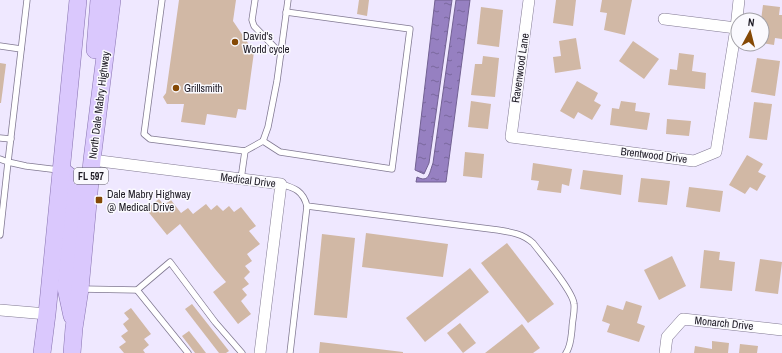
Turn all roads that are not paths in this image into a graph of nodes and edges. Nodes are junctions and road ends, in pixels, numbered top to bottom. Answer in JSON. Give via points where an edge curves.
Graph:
{"nodes":[{"id":1,"x":27,"y":0,"type":"edge"},
{"id":2,"x":78,"y":0,"type":"edge"},
{"id":3,"x":99,"y":0,"type":"edge"},
{"id":4,"x":112,"y":0,"type":"edge"},
{"id":5,"x":162,"y":0,"type":"edge"},
{"id":6,"x":255,"y":0,"type":"edge"},
{"id":7,"x":288,"y":0,"type":"edge"},
{"id":8,"x":529,"y":0,"type":"edge"},
{"id":9,"x":739,"y":0,"type":"edge"},
{"id":10,"x":286,"y":12,"type":"junction"},
{"id":11,"x":738,"y":12,"type":"edge"},
{"id":12,"x":664,"y":19,"type":"dead end"},
{"id":13,"x":730,"y":27,"type":"edge"},
{"id":14,"x":0,"y":46,"type":"edge"},
{"id":15,"x":21,"y":49,"type":"junction"},
{"id":16,"x":732,"y":52,"type":"edge"},
{"id":17,"x":281,"y":54,"type":"junction"},
{"id":18,"x":511,"y":137,"type":"joint"},
{"id":19,"x":0,"y":138,"type":"edge"},
{"id":20,"x":11,"y":139,"type":"junction"},
{"id":21,"x":263,"y":140,"type":"junction"},
{"id":22,"x":245,"y":151,"type":"junction"},
{"id":23,"x":0,"y":159,"type":"edge"},
{"id":24,"x":92,"y":160,"type":"junction"},
{"id":25,"x":8,"y":162,"type":"junction"},
{"id":26,"x":61,"y":170,"type":"junction"},
{"id":27,"x":241,"y":179,"type":"junction"},
{"id":28,"x":281,"y":184,"type":"junction"},
{"id":29,"x":307,"y":206,"type":"junction"},
{"id":30,"x":0,"y":235,"type":"edge"},
{"id":31,"x":80,"y":288,"type":"junction"},
{"id":32,"x":137,"y":290,"type":"junction"},
{"id":33,"x":0,"y":310,"type":"edge"},
{"id":34,"x":47,"y":314,"type":"junction"},
{"id":35,"x":74,"y":328,"type":"junction"},
{"id":36,"x":782,"y":330,"type":"edge"},
{"id":37,"x":42,"y":353,"type":"edge"},
{"id":38,"x":72,"y":353,"type":"edge"},
{"id":39,"x":188,"y":353,"type":"edge"},
{"id":40,"x":242,"y":353,"type":"edge"},
{"id":41,"x":260,"y":353,"type":"edge"},
{"id":42,"x":290,"y":353,"type":"edge"},
{"id":43,"x":566,"y":353,"type":"edge"},
{"id":44,"x":665,"y":353,"type":"edge"}],
"edges":[{"from":1,"to":15,"type":"lane"},
{"from":2,"to":26,"type":"main road","number":"FL 597"},
{"from":3,"to":24,"type":"main road","via":[[90,106]]},
{"from":4,"to":24,"type":"main road","name":"North Dale Mabry Highway","number":"FL 597"},
{"from":5,"to":22,"type":"lane","via":[[144,134],[150,139]]},
{"from":6,"to":17,"type":"lane","via":[[252,20],[254,26]]},
{"from":7,"to":10,"type":"lane"},
{"from":8,"to":18,"type":"street","name":"Ravenwood Lane"},
{"from":9,"to":11,"type":"street","name":"Brentwood Drive"},
{"from":10,"to":17,"type":"lane"},
{"from":10,"to":21,"type":"lane","via":[[410,29],[392,169],[280,152]]},
{"from":12,"to":13,"type":"street"},
{"from":14,"to":15,"type":"lane"},
{"from":15,"to":20,"type":"lane"},
{"from":16,"to":18,"type":"street","name":"Brentwood Drive","via":[[716,152],[694,161]]},
{"from":17,"to":21,"type":"lane","via":[[270,120]]},
{"from":19,"to":20,"type":"lane"},
{"from":20,"to":25,"type":"lane"},
{"from":21,"to":22,"type":"lane"},
{"from":22,"to":27,"type":"lane"},
{"from":23,"to":25,"type":"lane"},
{"from":24,"to":27,"type":"street","name":"Medical Drive"},
{"from":24,"to":31,"type":"main road","name":"North Dale Mabry Highway","number":"FL 597"},
{"from":25,"to":26,"type":"lane"},
{"from":25,"to":30,"type":"lane"},
{"from":26,"to":34,"type":"main road","number":"FL 597"},
{"from":26,"to":35,"type":"main road","via":[[68,174],[75,190],[66,288]]},
{"from":27,"to":28,"type":"street","name":"Medical Drive"},
{"from":28,"to":29,"type":"lane","via":[[302,194]]},
{"from":28,"to":41,"type":"street","name":"Medical Drive"},
{"from":29,"to":42,"type":"lane"},
{"from":29,"to":43,"type":"lane","via":[[498,230],[528,238],[572,297],[574,304],[570,343]]},
{"from":31,"to":32,"type":"lane"},
{"from":31,"to":35,"type":"main road","name":"North Dale Mabry Highway","number":"FL 597"},
{"from":32,"to":39,"type":"lane"},
{"from":32,"to":40,"type":"lane","via":[[170,262]]},
{"from":33,"to":34,"type":"street"},
{"from":34,"to":37,"type":"main road","number":"FL 597"},
{"from":35,"to":38,"type":"main road","name":"North Dale Mabry Highway","number":"FL 597"},
{"from":36,"to":44,"type":"street","name":"Monarch Drive","via":[[683,319],[667,337]]}]}
